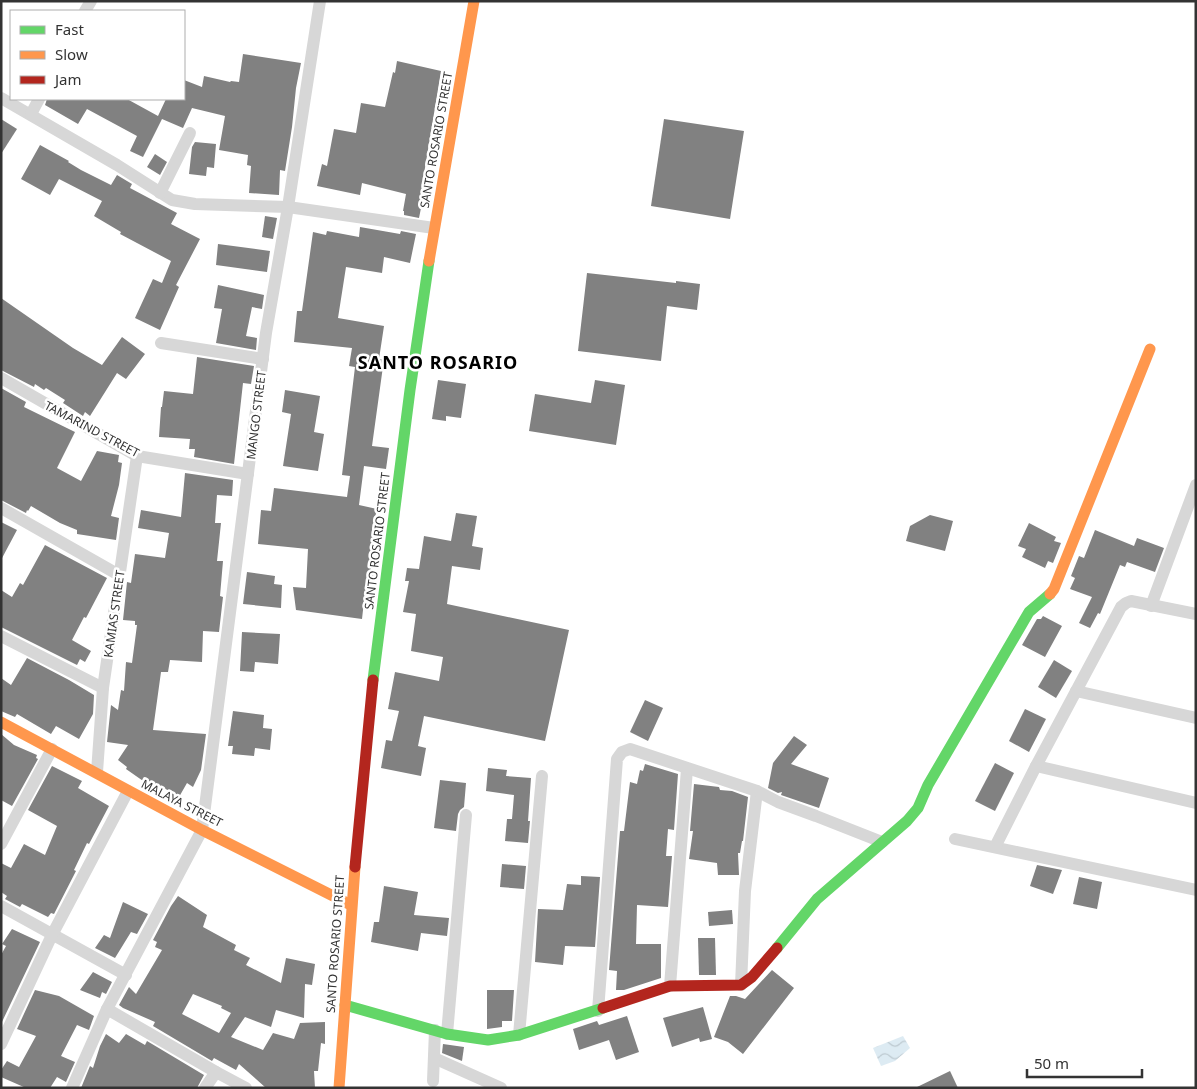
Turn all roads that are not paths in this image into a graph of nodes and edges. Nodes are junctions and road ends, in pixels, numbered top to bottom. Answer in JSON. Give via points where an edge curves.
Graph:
{"nodes":[{"id":1,"x":320,"y":1,"type":"edge"},
{"id":2,"x":474,"y":1,"type":"edge"},
{"id":3,"x":1,"y":98,"type":"edge"},
{"id":4,"x":38,"y":100,"type":"edge"},
{"id":5,"x":31,"y":114,"type":"junction"},
{"id":6,"x":190,"y":133,"type":"dead end"},
{"id":7,"x":160,"y":193,"type":"junction"},
{"id":8,"x":288,"y":207,"type":"junction"},
{"id":9,"x":434,"y":228,"type":"junction"},
{"id":10,"x":161,"y":343,"type":"dead end"},
{"id":11,"x":1150,"y":349,"type":"dead end"},
{"id":12,"x":262,"y":359,"type":"junction"},
{"id":13,"x":1,"y":378,"type":"edge"},
{"id":14,"x":137,"y":456,"type":"junction"},
{"id":15,"x":248,"y":474,"type":"junction"},
{"id":16,"x":1196,"y":485,"type":"edge"},
{"id":17,"x":1,"y":508,"type":"edge"},
{"id":18,"x":119,"y":575,"type":"junction"},
{"id":19,"x":1151,"y":606,"type":"junction"},
{"id":20,"x":1196,"y":614,"type":"edge"},
{"id":21,"x":1,"y":636,"type":"edge"},
{"id":22,"x":104,"y":688,"type":"junction"},
{"id":23,"x":1076,"y":691,"type":"junction"},
{"id":24,"x":1196,"y":718,"type":"edge"},
{"id":25,"x":1,"y":722,"type":"edge"},
{"id":26,"x":52,"y":750,"type":"junction"},
{"id":27,"x":1036,"y":766,"type":"junction"},
{"id":28,"x":687,"y":769,"type":"junction"},
{"id":29,"x":97,"y":772,"type":"junction"},
{"id":30,"x":542,"y":776,"type":"dead end"},
{"id":31,"x":128,"y":791,"type":"junction"},
{"id":32,"x":757,"y":791,"type":"junction"},
{"id":33,"x":1196,"y":803,"type":"edge"},
{"id":34,"x":466,"y":815,"type":"dead end"},
{"id":35,"x":202,"y":830,"type":"junction"},
{"id":36,"x":955,"y":839,"type":"dead end"},
{"id":37,"x":882,"y":842,"type":"junction"},
{"id":38,"x":1,"y":844,"type":"edge"},
{"id":39,"x":996,"y":847,"type":"junction"},
{"id":40,"x":1196,"y":890,"type":"edge"},
{"id":41,"x":351,"y":905,"type":"junction"},
{"id":42,"x":1,"y":906,"type":"edge"},
{"id":43,"x":52,"y":935,"type":"junction"},
{"id":44,"x":126,"y":975,"type":"junction"},
{"id":45,"x":741,"y":985,"type":"junction"},
{"id":46,"x":670,"y":986,"type":"junction"},
{"id":47,"x":345,"y":1005,"type":"junction"},
{"id":48,"x":107,"y":1009,"type":"junction"},
{"id":49,"x":598,"y":1011,"type":"junction"},
{"id":50,"x":441,"y":1032,"type":"junction"},
{"id":51,"x":518,"y":1036,"type":"junction"},
{"id":52,"x":1,"y":1044,"type":"edge"},
{"id":53,"x":434,"y":1058,"type":"junction"},
{"id":54,"x":216,"y":1072,"type":"junction"},
{"id":55,"x":433,"y":1081,"type":"dead end"},
{"id":56,"x":72,"y":1088,"type":"edge"},
{"id":57,"x":205,"y":1088,"type":"edge"},
{"id":58,"x":246,"y":1088,"type":"edge"},
{"id":59,"x":339,"y":1088,"type":"edge"},
{"id":60,"x":501,"y":1088,"type":"edge"}],
"edges":[{"from":1,"to":8,"type":"street","name":"MANGO STREET"},
{"from":2,"to":9,"type":"street","name":"SANTO ROSARIO STREET"},
{"from":3,"to":5,"type":"street"},
{"from":4,"to":5,"type":"street"},
{"from":5,"to":7,"type":"street"},
{"from":6,"to":7,"type":"street"},
{"from":7,"to":8,"type":"street","via":[[172,200],[195,204]]},
{"from":8,"to":9,"type":"street"},
{"from":8,"to":12,"type":"street","name":"MANGO STREET"},
{"from":9,"to":41,"type":"street","name":"SANTO ROSARIO STREET","via":[[387,566]]},
{"from":10,"to":12,"type":"street"},
{"from":11,"to":37,"type":"street","via":[[1054,589],[1028,612],[932,777],[918,808]]},
{"from":12,"to":15,"type":"street","name":"MANGO STREET"},
{"from":13,"to":14,"type":"street","name":"TAMARIND STREET"},
{"from":14,"to":15,"type":"street","name":"TAMARIND STREET"},
{"from":14,"to":18,"type":"street","name":"KAMIAS STREET"},
{"from":15,"to":35,"type":"street","name":"MANGO STREET"},
{"from":16,"to":19,"type":"street"},
{"from":17,"to":18,"type":"street"},
{"from":18,"to":22,"type":"street","name":"KAMIAS STREET"},
{"from":19,"to":20,"type":"street"},
{"from":19,"to":23,"type":"street","via":[[1131,601],[1121,607]]},
{"from":21,"to":22,"type":"street"},
{"from":22,"to":29,"type":"street","name":"KAMIAS STREET"},
{"from":23,"to":24,"type":"street"},
{"from":23,"to":27,"type":"street"},
{"from":25,"to":26,"type":"street","name":"MALAYA STREET"},
{"from":26,"to":29,"type":"street","name":"MALAYA STREET"},
{"from":26,"to":38,"type":"street"},
{"from":27,"to":33,"type":"street"},
{"from":27,"to":39,"type":"street"},
{"from":28,"to":32,"type":"street"},
{"from":28,"to":46,"type":"street"},
{"from":28,"to":49,"type":"street","via":[[630,749],[622,752],[617,760]]},
{"from":29,"to":31,"type":"street","name":"MALAYA STREET"},
{"from":30,"to":51,"type":"street"},
{"from":31,"to":35,"type":"street","name":"MALAYA STREET"},
{"from":31,"to":43,"type":"street"},
{"from":32,"to":37,"type":"street"},
{"from":32,"to":45,"type":"street","via":[[745,891]]},
{"from":34,"to":50,"type":"street"},
{"from":35,"to":41,"type":"street","name":"MALAYA STREET"},
{"from":35,"to":44,"type":"street"},
{"from":36,"to":39,"type":"street"},
{"from":37,"to":45,"type":"street","via":[[817,899],[752,977]]},
{"from":39,"to":40,"type":"street"},
{"from":41,"to":47,"type":"street","name":"SANTO ROSARIO STREET"},
{"from":42,"to":43,"type":"street"},
{"from":43,"to":44,"type":"street"},
{"from":43,"to":52,"type":"street"},
{"from":44,"to":48,"type":"street"},
{"from":45,"to":46,"type":"street"},
{"from":46,"to":49,"type":"street"},
{"from":47,"to":50,"type":"street"},
{"from":47,"to":59,"type":"street","name":"SANTO ROSARIO STREET"},
{"from":48,"to":54,"type":"street"},
{"from":48,"to":56,"type":"street"},
{"from":49,"to":51,"type":"street"},
{"from":50,"to":51,"type":"street","via":[[488,1040]]},
{"from":50,"to":53,"type":"street"},
{"from":53,"to":55,"type":"street"},
{"from":53,"to":60,"type":"street"},
{"from":54,"to":57,"type":"street"},
{"from":54,"to":58,"type":"street"}]}
